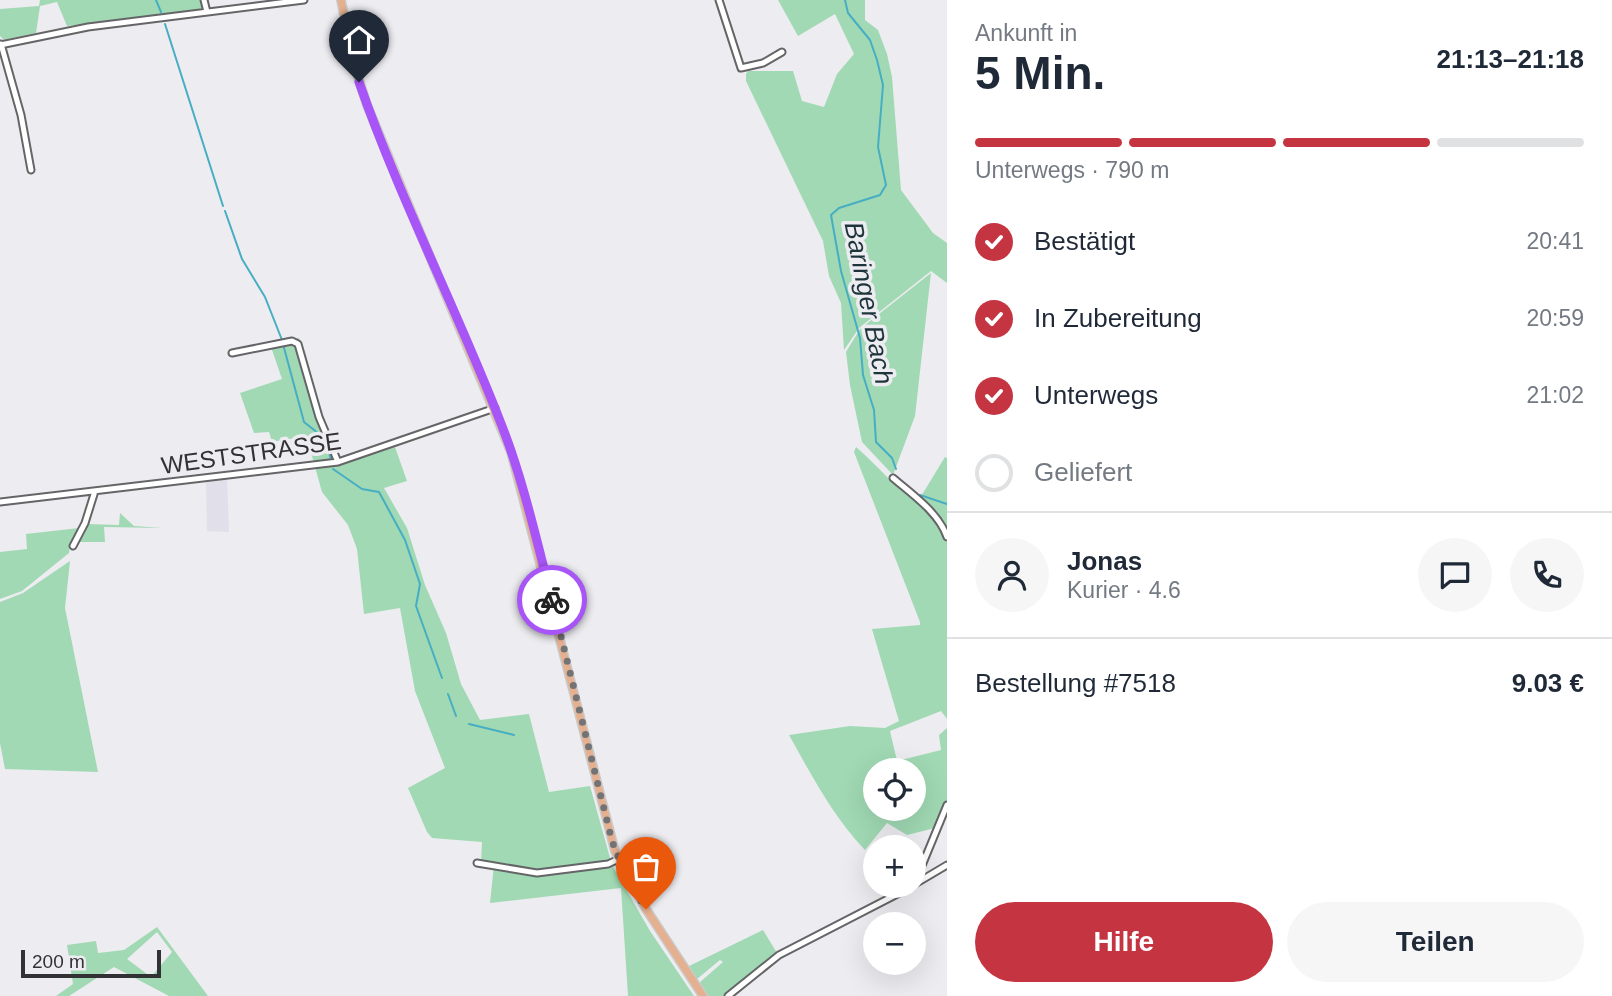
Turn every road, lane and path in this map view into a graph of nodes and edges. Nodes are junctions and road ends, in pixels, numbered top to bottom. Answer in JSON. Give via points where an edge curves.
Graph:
{"nodes":[{"id":1,"x":204,"y":0,"type":"edge"},
{"id":2,"x":304,"y":0,"type":"edge"},
{"id":3,"x":341,"y":0,"type":"edge"},
{"id":4,"x":719,"y":0,"type":"edge"},
{"id":5,"x":207,"y":12,"type":"junction"},
{"id":6,"x":0,"y":44,"type":"edge"},
{"id":7,"x":782,"y":52,"type":"dead end"},
{"id":8,"x":31,"y":170,"type":"dead end"},
{"id":9,"x":232,"y":353,"type":"dead end"},
{"id":10,"x":495,"y":408,"type":"junction"},
{"id":11,"x":338,"y":461,"type":"junction"},
{"id":12,"x":893,"y":478,"type":"dead end"},
{"id":13,"x":92,"y":491,"type":"junction"},
{"id":14,"x":0,"y":502,"type":"edge"},
{"id":15,"x":947,"y":537,"type":"edge"},
{"id":16,"x":73,"y":546,"type":"dead end"},
{"id":17,"x":947,"y":805,"type":"edge"},
{"id":18,"x":926,"y":856,"type":"edge"},
{"id":19,"x":619,"y":859,"type":"junction"},
{"id":20,"x":477,"y":863,"type":"dead end"},
{"id":21,"x":947,"y":865,"type":"edge"},
{"id":22,"x":926,"y":878,"type":"edge"},
{"id":23,"x":889,"y":898,"type":"edge"},
{"id":24,"x":704,"y":996,"type":"edge"},
{"id":25,"x":728,"y":996,"type":"edge"}],
"edges":[{"from":1,"to":5,"type":"street"},
{"from":2,"to":5,"type":"street"},
{"from":3,"to":10,"type":"main road","via":[[367,105]]},
{"from":4,"to":7,"type":"street","via":[[741,68]]},
{"from":5,"to":6,"type":"street"},
{"from":6,"to":8,"type":"street"},
{"from":9,"to":11,"type":"street","via":[[292,341],[298,344],[318,417]]},
{"from":10,"to":11,"type":"street","name":"WESTSTRASSE"},
{"from":10,"to":19,"type":"main road","via":[[553,603]]},
{"from":11,"to":13,"type":"street","name":"WESTSTRASSE"},
{"from":12,"to":15,"type":"street","via":[[919,499]]},
{"from":13,"to":14,"type":"street","name":"WESTSTRASSE"},
{"from":13,"to":16,"type":"street","via":[[85,523]]},
{"from":17,"to":18,"type":"street"},
{"from":19,"to":20,"type":"street","via":[[537,873]]},
{"from":19,"to":24,"type":"main road"},
{"from":21,"to":22,"type":"street"},
{"from":23,"to":25,"type":"street","via":[[779,955]]}]}
